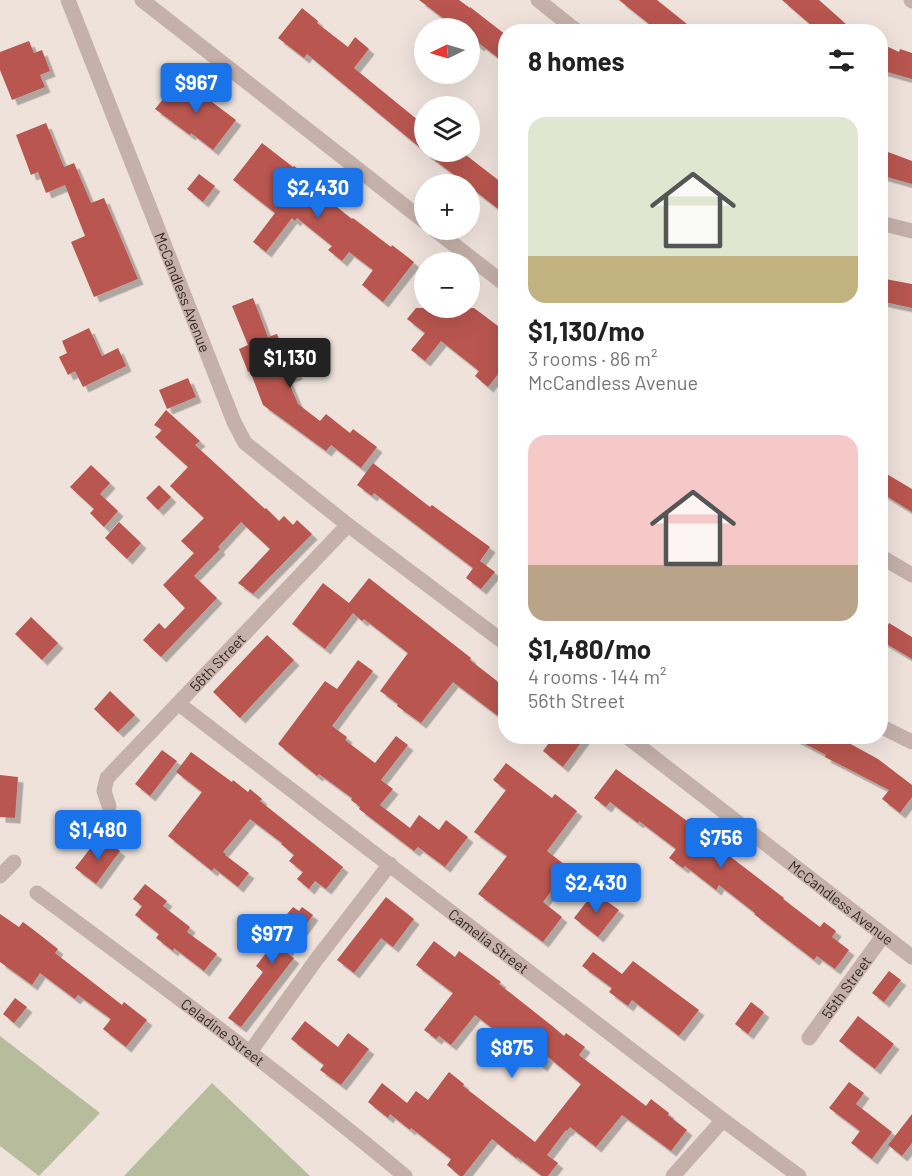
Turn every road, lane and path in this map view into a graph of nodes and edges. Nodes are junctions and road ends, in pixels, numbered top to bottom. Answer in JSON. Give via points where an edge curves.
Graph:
{"nodes":[{"id":1,"x":68,"y":0,"type":"edge"},
{"id":2,"x":142,"y":0,"type":"edge"},
{"id":3,"x":538,"y":0,"type":"edge"},
{"id":4,"x":568,"y":24,"type":"edge"},
{"id":5,"x":414,"y":213,"type":"edge"},
{"id":6,"x":888,"y":225,"type":"edge"},
{"id":7,"x":912,"y":231,"type":"edge"},
{"id":8,"x":448,"y":240,"type":"edge"},
{"id":9,"x":498,"y":279,"type":"edge"},
{"id":10,"x":348,"y":525,"type":"junction"},
{"id":11,"x":888,"y":561,"type":"edge"},
{"id":12,"x":912,"y":575,"type":"edge"},
{"id":13,"x":498,"y":638,"type":"edge"},
{"id":14,"x":179,"y":704,"type":"junction"},
{"id":15,"x":888,"y":730,"type":"edge"},
{"id":16,"x":912,"y":742,"type":"edge"},
{"id":17,"x":636,"y":744,"type":"edge"},
{"id":18,"x":109,"y":806,"type":"dead end"},
{"id":19,"x":14,"y":862,"type":"dead end"},
{"id":20,"x":390,"y":864,"type":"junction"},
{"id":21,"x":0,"y":876,"type":"edge"},
{"id":22,"x":38,"y":893,"type":"dead end"},
{"id":23,"x":883,"y":936,"type":"junction"},
{"id":24,"x":912,"y":957,"type":"edge"},
{"id":25,"x":809,"y":1038,"type":"dead end"},
{"id":26,"x":250,"y":1052,"type":"junction"},
{"id":27,"x":723,"y":1120,"type":"junction"},
{"id":28,"x":405,"y":1176,"type":"edge"},
{"id":29,"x":673,"y":1176,"type":"edge"},
{"id":30,"x":799,"y":1176,"type":"edge"}],
"edges":[{"from":1,"to":10,"type":"street","name":"McCandless Avenue","via":[[245,443]]},
{"from":2,"to":5,"type":"street"},
{"from":3,"to":4,"type":"street"},
{"from":6,"to":7,"type":"street"},
{"from":8,"to":9,"type":"street"},
{"from":10,"to":13,"type":"street","name":"McCandless Avenue"},
{"from":10,"to":14,"type":"street","name":"56th Street"},
{"from":11,"to":12,"type":"street"},
{"from":14,"to":18,"type":"street","name":"56th Street","via":[[107,778],[104,791]]},
{"from":14,"to":20,"type":"street","name":"Camelia Street"},
{"from":15,"to":16,"type":"street"},
{"from":17,"to":23,"type":"street","name":"McCandless Avenue"},
{"from":19,"to":21,"type":"street"},
{"from":20,"to":26,"type":"street"},
{"from":20,"to":27,"type":"street","name":"Camelia Street"},
{"from":22,"to":26,"type":"street","name":"Celadine Street"},
{"from":23,"to":24,"type":"street","name":"McCandless Avenue"},
{"from":23,"to":25,"type":"street","name":"55th Street"},
{"from":26,"to":28,"type":"street","name":"Celadine Street"},
{"from":27,"to":29,"type":"street"},
{"from":27,"to":30,"type":"street","name":"Camelia Street"}]}
